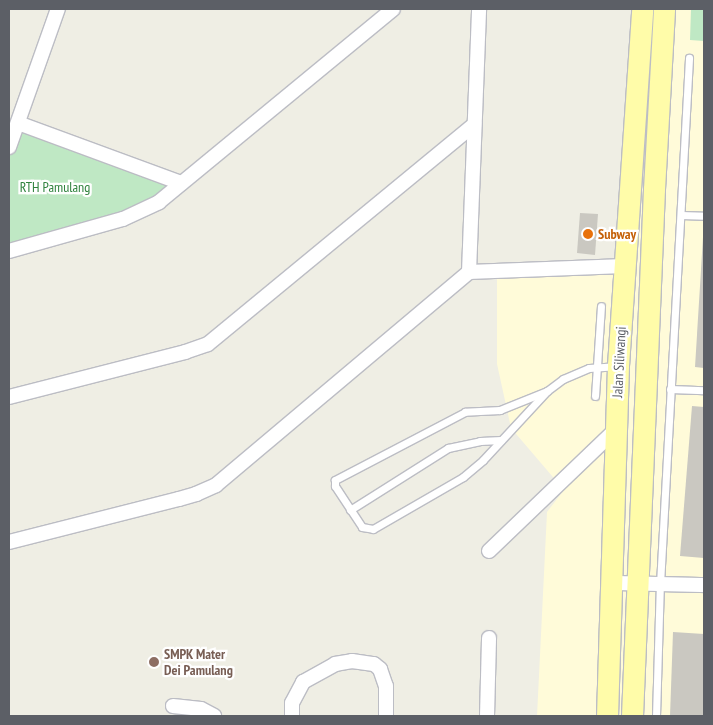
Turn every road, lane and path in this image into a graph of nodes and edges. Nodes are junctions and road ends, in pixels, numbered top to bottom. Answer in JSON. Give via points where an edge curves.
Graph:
{"nodes":[{"id":1,"x":58,"y":9,"type":"edge"},
{"id":2,"x":393,"y":9,"type":"edge"},
{"id":3,"x":479,"y":9,"type":"edge"},
{"id":4,"x":642,"y":9,"type":"edge"},
{"id":5,"x":664,"y":9,"type":"edge"},
{"id":6,"x":688,"y":58,"type":"dead end"},
{"id":7,"x":18,"y":123,"type":"junction"},
{"id":8,"x":474,"y":124,"type":"junction"},
{"id":9,"x":9,"y":147,"type":"edge"},
{"id":10,"x":181,"y":183,"type":"junction"},
{"id":11,"x":630,"y":188,"type":"junction"},
{"id":12,"x":654,"y":189,"type":"junction"},
{"id":13,"x":681,"y":215,"type":"junction"},
{"id":14,"x":704,"y":216,"type":"edge"},
{"id":15,"x":9,"y":251,"type":"edge"},
{"id":16,"x":624,"y":266,"type":"junction"},
{"id":17,"x":469,"y":272,"type":"junction"},
{"id":18,"x":601,"y":306,"type":"dead end"},
{"id":19,"x":618,"y":365,"type":"junction"},
{"id":20,"x":596,"y":366,"type":"junction"},
{"id":21,"x":670,"y":389,"type":"junction"},
{"id":22,"x":547,"y":390,"type":"junction"},
{"id":23,"x":704,"y":390,"type":"edge"},
{"id":24,"x":595,"y":396,"type":"dead end"},
{"id":25,"x":9,"y":397,"type":"edge"},
{"id":26,"x":616,"y":429,"type":"junction"},
{"id":27,"x":501,"y":440,"type":"junction"},
{"id":28,"x":350,"y":510,"type":"junction"},
{"id":29,"x":9,"y":542,"type":"edge"},
{"id":30,"x":489,"y":551,"type":"dead end"},
{"id":31,"x":612,"y":583,"type":"junction"},
{"id":32,"x":638,"y":583,"type":"junction"},
{"id":33,"x":660,"y":584,"type":"junction"},
{"id":34,"x":704,"y":585,"type":"edge"},
{"id":35,"x":488,"y":638,"type":"dead end"},
{"id":36,"x":173,"y":706,"type":"dead end"},
{"id":37,"x":214,"y":716,"type":"edge"},
{"id":38,"x":292,"y":716,"type":"edge"},
{"id":39,"x":386,"y":716,"type":"edge"},
{"id":40,"x":487,"y":716,"type":"edge"},
{"id":41,"x":607,"y":716,"type":"edge"},
{"id":42,"x":632,"y":716,"type":"edge"},
{"id":43,"x":656,"y":716,"type":"edge"}],
"edges":[{"from":1,"to":7,"type":"street"},
{"from":2,"to":10,"type":"street"},
{"from":3,"to":8,"type":"street"},
{"from":4,"to":11,"type":"main road","name":"Jalan Siliwangi"},
{"from":5,"to":12,"type":"main road","name":"Jalan Siliwangi"},
{"from":6,"to":13,"type":"lane"},
{"from":7,"to":9,"type":"street"},
{"from":7,"to":10,"type":"street"},
{"from":8,"to":17,"type":"street"},
{"from":8,"to":25,"type":"street","via":[[208,344]]},
{"from":10,"to":15,"type":"street","via":[[159,202],[123,218]]},
{"from":11,"to":12,"type":"main road"},
{"from":11,"to":16,"type":"main road","name":"Jalan Siliwangi"},
{"from":12,"to":32,"type":"main road","name":"Jalan Siliwangi"},
{"from":13,"to":14,"type":"lane"},
{"from":13,"to":21,"type":"lane"},
{"from":16,"to":17,"type":"street"},
{"from":16,"to":19,"type":"main road","name":"Jalan Siliwangi"},
{"from":17,"to":29,"type":"street","via":[[216,485],[179,499]]},
{"from":18,"to":20,"type":"lane"},
{"from":19,"to":20,"type":"lane"},
{"from":19,"to":26,"type":"main road","name":"Jalan Siliwangi"},
{"from":20,"to":22,"type":"lane","via":[[575,373]]},
{"from":20,"to":24,"type":"lane"},
{"from":21,"to":23,"type":"lane"},
{"from":21,"to":33,"type":"lane"},
{"from":22,"to":27,"type":"lane"},
{"from":22,"to":28,"type":"lane","via":[[500,410],[464,412],[335,480],[335,486]]},
{"from":26,"to":30,"type":"street"},
{"from":26,"to":31,"type":"main road","name":"Jalan Siliwangi"},
{"from":27,"to":28,"type":"lane","via":[[448,448]]},
{"from":27,"to":28,"type":"lane","via":[[463,477],[373,529],[362,527]]},
{"from":31,"to":32,"type":"street"},
{"from":31,"to":41,"type":"main road","name":"Jalan Siliwangi"},
{"from":32,"to":33,"type":"street"},
{"from":32,"to":42,"type":"main road","name":"Jalan Siliwangi"},
{"from":33,"to":34,"type":"street"},
{"from":33,"to":43,"type":"lane"},
{"from":35,"to":40,"type":"street"},
{"from":36,"to":37,"type":"street","via":[[201,709]]},
{"from":38,"to":39,"type":"street","via":[[292,702],[303,682],[335,664],[352,661],[374,664],[380,669],[386,686]]}]}
